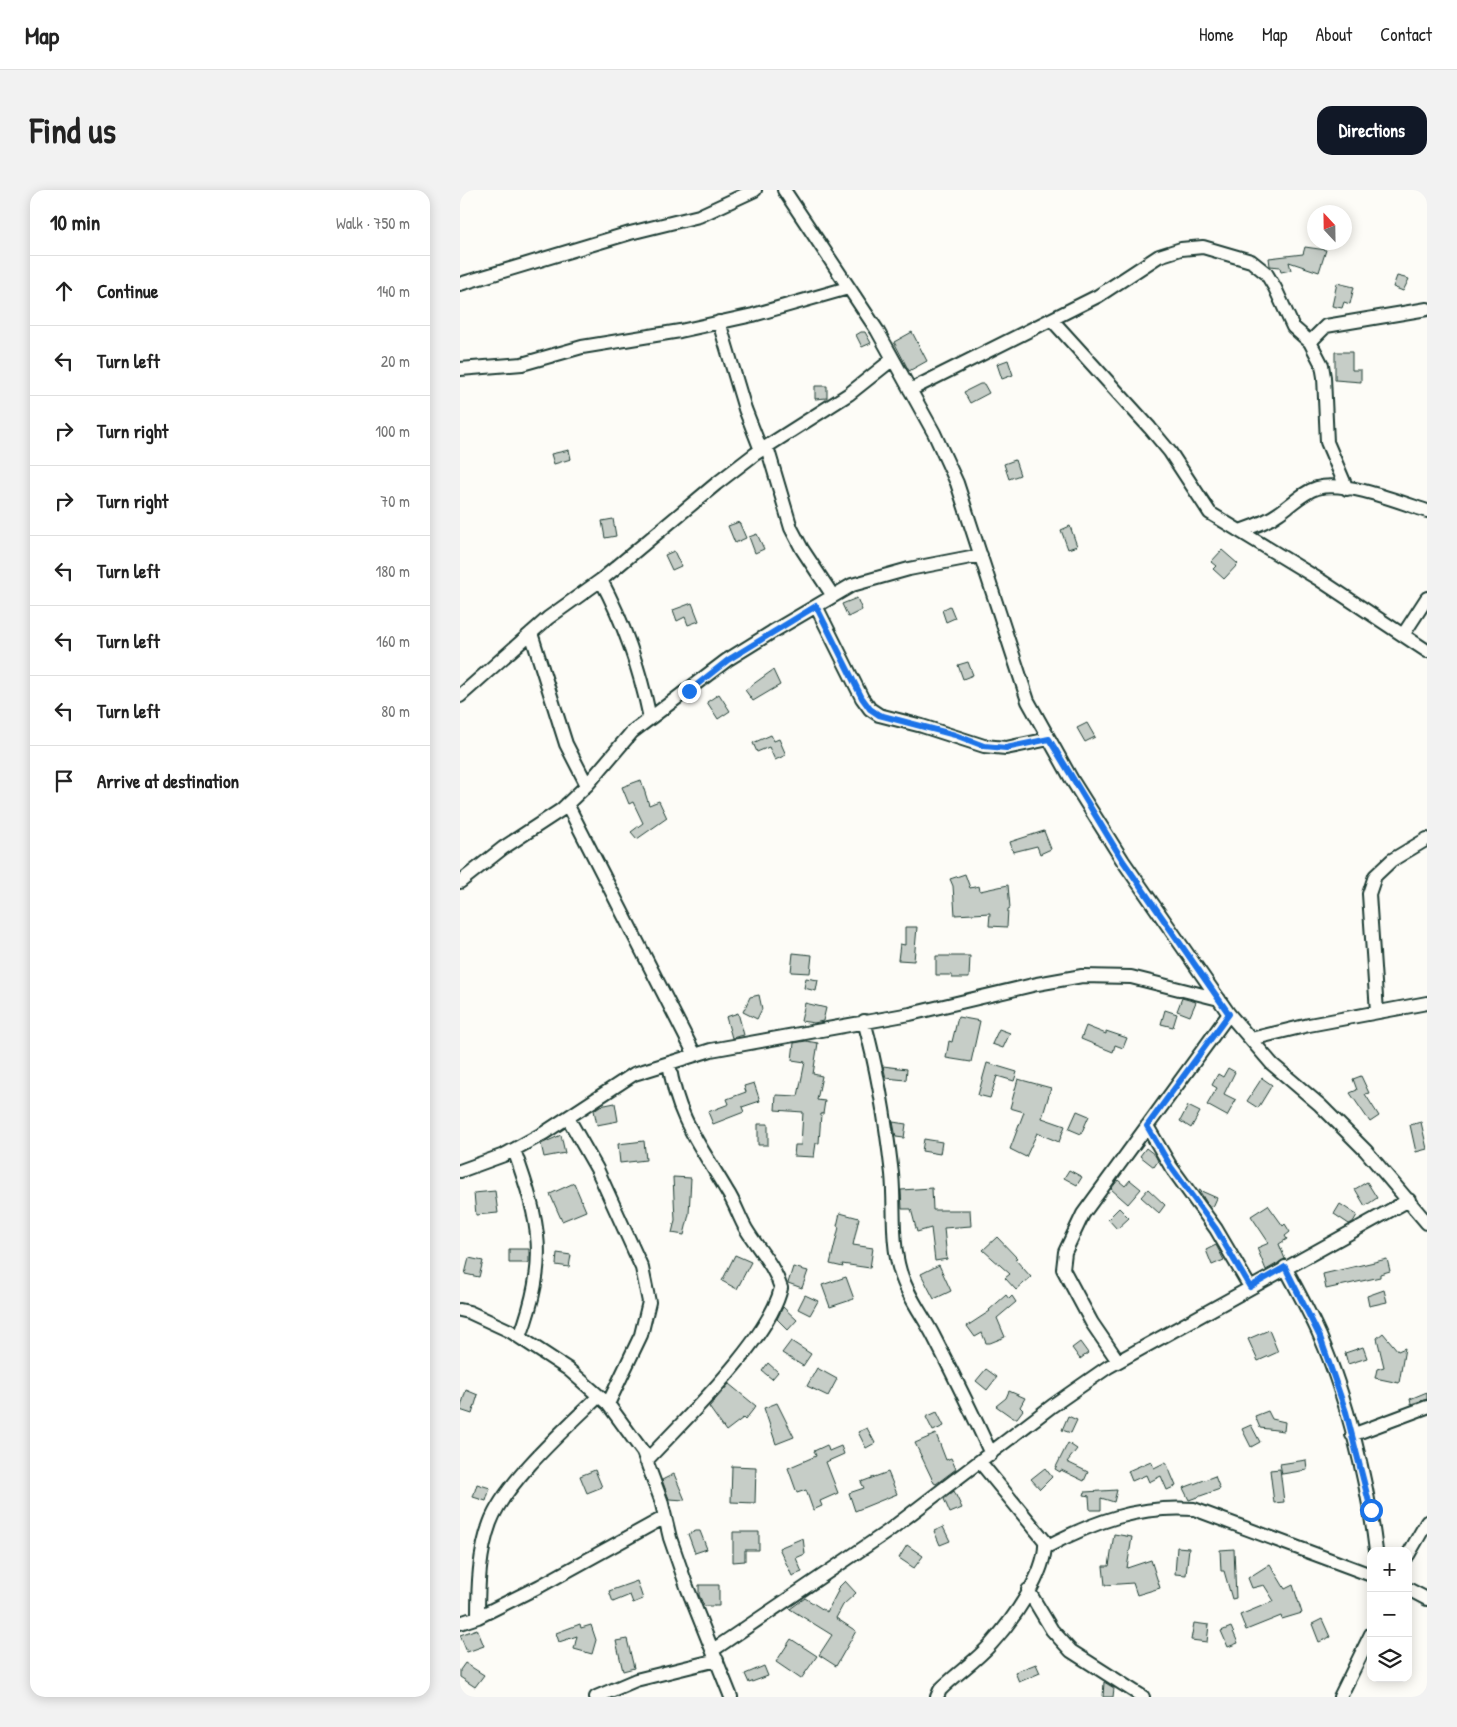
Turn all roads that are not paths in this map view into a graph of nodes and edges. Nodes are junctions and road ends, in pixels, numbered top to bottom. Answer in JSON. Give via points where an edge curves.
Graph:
{"nodes":[{"id":1,"x":755,"y":190,"type":"edge"},
{"id":2,"x":784,"y":190,"type":"edge"},
{"id":3,"x":460,"y":284,"type":"edge"},
{"id":4,"x":848,"y":288,"type":"junction"},
{"id":5,"x":1427,"y":309,"type":"edge"},
{"id":6,"x":1052,"y":320,"type":"junction"},
{"id":7,"x":719,"y":322,"type":"junction"},
{"id":8,"x":1310,"y":342,"type":"junction"},
{"id":9,"x":893,"y":358,"type":"junction"},
{"id":10,"x":460,"y":369,"type":"edge"},
{"id":11,"x":910,"y":390,"type":"junction"},
{"id":12,"x":764,"y":449,"type":"junction"},
{"id":13,"x":1347,"y":489,"type":"junction"},
{"id":14,"x":1427,"y":511,"type":"edge"},
{"id":15,"x":1240,"y":531,"type":"junction"},
{"id":16,"x":981,"y":555,"type":"junction"},
{"id":17,"x":601,"y":580,"type":"junction"},
{"id":18,"x":833,"y":596,"type":"junction"},
{"id":19,"x":1427,"y":598,"type":"edge"},
{"id":20,"x":816,"y":606,"type":"junction"},
{"id":21,"x":531,"y":632,"type":"junction"},
{"id":22,"x":1403,"y":635,"type":"junction"},
{"id":23,"x":1427,"y":651,"type":"edge"},
{"id":24,"x":460,"y":696,"type":"edge"},
{"id":25,"x":650,"y":718,"type":"junction"},
{"id":26,"x":1049,"y":739,"type":"junction"},
{"id":27,"x":587,"y":784,"type":"junction"},
{"id":28,"x":566,"y":804,"type":"junction"},
{"id":29,"x":1427,"y":839,"type":"edge"},
{"id":30,"x":460,"y":882,"type":"edge"},
{"id":31,"x":1219,"y":999,"type":"junction"},
{"id":32,"x":1427,"y":1003,"type":"edge"},
{"id":33,"x":1377,"y":1012,"type":"junction"},
{"id":34,"x":1229,"y":1014,"type":"junction"},
{"id":35,"x":864,"y":1022,"type":"junction"},
{"id":36,"x":1251,"y":1039,"type":"junction"},
{"id":37,"x":695,"y":1055,"type":"junction"},
{"id":38,"x":668,"y":1063,"type":"junction"},
{"id":39,"x":568,"y":1118,"type":"junction"},
{"id":40,"x":1147,"y":1126,"type":"junction"},
{"id":41,"x":514,"y":1150,"type":"junction"},
{"id":42,"x":460,"y":1171,"type":"edge"},
{"id":43,"x":1411,"y":1202,"type":"junction"},
{"id":44,"x":1427,"y":1202,"type":"edge"},
{"id":45,"x":1427,"y":1223,"type":"edge"},
{"id":46,"x":1285,"y":1267,"type":"junction"},
{"id":47,"x":1250,"y":1287,"type":"junction"},
{"id":48,"x":460,"y":1310,"type":"edge"},
{"id":49,"x":520,"y":1338,"type":"junction"},
{"id":50,"x":1118,"y":1361,"type":"junction"},
{"id":51,"x":604,"y":1400,"type":"junction"},
{"id":52,"x":1427,"y":1407,"type":"edge"},
{"id":53,"x":1352,"y":1435,"type":"junction"},
{"id":54,"x":991,"y":1454,"type":"junction"},
{"id":55,"x":646,"y":1461,"type":"junction"},
{"id":56,"x":980,"y":1462,"type":"junction"},
{"id":57,"x":665,"y":1517,"type":"junction"},
{"id":58,"x":1427,"y":1522,"type":"edge"},
{"id":59,"x":1376,"y":1547,"type":"edge"},
{"id":60,"x":1046,"y":1548,"type":"junction"},
{"id":61,"x":1412,"y":1548,"type":"edge"},
{"id":62,"x":1367,"y":1574,"type":"edge"},
{"id":63,"x":1028,"y":1590,"type":"junction"},
{"id":64,"x":1412,"y":1591,"type":"edge"},
{"id":65,"x":1427,"y":1599,"type":"edge"},
{"id":66,"x":478,"y":1617,"type":"junction"},
{"id":67,"x":460,"y":1623,"type":"edge"},
{"id":68,"x":1370,"y":1637,"type":"edge"},
{"id":69,"x":715,"y":1655,"type":"junction"},
{"id":70,"x":596,"y":1697,"type":"edge"},
{"id":71,"x":731,"y":1697,"type":"edge"},
{"id":72,"x":936,"y":1697,"type":"edge"},
{"id":73,"x":1143,"y":1697,"type":"edge"},
{"id":74,"x":1340,"y":1697,"type":"edge"}],
"edges":[{"from":1,"to":3,"type":"street","via":[[699,216],[630,233]]},
{"from":2,"to":4,"type":"street"},
{"from":4,"to":7,"type":"street"},
{"from":4,"to":9,"type":"street"},
{"from":5,"to":8,"type":"street","via":[[1326,326]]},
{"from":6,"to":8,"type":"street","via":[[1098,296],[1159,256],[1203,247],[1251,260],[1266,273],[1293,327]]},
{"from":6,"to":11,"type":"street"},
{"from":6,"to":15,"type":"street","via":[[1170,452],[1210,513]]},
{"from":7,"to":10,"type":"street","via":[[582,347],[522,364]]},
{"from":7,"to":12,"type":"street","via":[[745,409]]},
{"from":8,"to":13,"type":"street","via":[[1322,364],[1327,442]]},
{"from":9,"to":11,"type":"street"},
{"from":9,"to":12,"type":"street","via":[[849,394]]},
{"from":11,"to":16,"type":"street","via":[[957,483]]},
{"from":12,"to":17,"type":"street","via":[[716,484]]},
{"from":12,"to":18,"type":"street","via":[[791,528]]},
{"from":13,"to":14,"type":"street"},
{"from":13,"to":15,"type":"street","via":[[1318,488],[1302,495],[1277,515]]},
{"from":15,"to":22,"type":"street"},
{"from":16,"to":18,"type":"street","via":[[852,585]]},
{"from":16,"to":26,"type":"street","via":[[1028,702]]},
{"from":17,"to":21,"type":"street"},
{"from":17,"to":25,"type":"street","via":[[626,632]]},
{"from":18,"to":20,"type":"street"},
{"from":19,"to":22,"type":"street"},
{"from":20,"to":25,"type":"street","via":[[728,660]]},
{"from":20,"to":26,"type":"street","via":[[862,698],[879,715],[939,730],[984,746],[1006,748]]},
{"from":21,"to":24,"type":"street"},
{"from":21,"to":27,"type":"street","via":[[566,744]]},
{"from":22,"to":23,"type":"street"},
{"from":25,"to":27,"type":"street","via":[[621,744]]},
{"from":26,"to":31,"type":"street","via":[[1123,861]]},
{"from":27,"to":28,"type":"street"},
{"from":28,"to":30,"type":"street"},
{"from":28,"to":37,"type":"street"},
{"from":29,"to":33,"type":"street","via":[[1392,860],[1375,876],[1369,894]]},
{"from":31,"to":34,"type":"street"},
{"from":31,"to":35,"type":"street","via":[[1131,977],[1082,976]]},
{"from":32,"to":33,"type":"street"},
{"from":33,"to":36,"type":"street"},
{"from":34,"to":36,"type":"street"},
{"from":34,"to":40,"type":"street"},
{"from":35,"to":37,"type":"street"},
{"from":35,"to":54,"type":"street","via":[[876,1062],[892,1173],[900,1271]]},
{"from":36,"to":43,"type":"street","via":[[1272,1064],[1320,1105],[1366,1151]]},
{"from":37,"to":38,"type":"street"},
{"from":38,"to":39,"type":"street","via":[[634,1074]]},
{"from":38,"to":55,"type":"street","via":[[683,1118],[729,1193],[746,1229],[776,1273],[781,1288],[762,1329],[722,1379]]},
{"from":39,"to":41,"type":"street"},
{"from":39,"to":51,"type":"street","via":[[597,1169],[642,1268],[649,1302],[641,1335]]},
{"from":40,"to":47,"type":"street","via":[[1171,1167],[1216,1229]]},
{"from":40,"to":50,"type":"street","via":[[1083,1214],[1062,1262],[1092,1323]]},
{"from":41,"to":42,"type":"street"},
{"from":41,"to":49,"type":"street","via":[[536,1218],[539,1250],[536,1290]]},
{"from":43,"to":44,"type":"street"},
{"from":43,"to":45,"type":"street"},
{"from":43,"to":46,"type":"street"},
{"from":46,"to":47,"type":"street"},
{"from":46,"to":53,"type":"street","via":[[1320,1337]]},
{"from":47,"to":50,"type":"street"},
{"from":48,"to":49,"type":"street"},
{"from":49,"to":51,"type":"street","via":[[568,1369]]},
{"from":50,"to":54,"type":"street","via":[[1052,1406]]},
{"from":51,"to":55,"type":"street","via":[[643,1452]]},
{"from":51,"to":66,"type":"street","via":[[552,1442],[505,1494],[490,1521],[483,1545]]},
{"from":52,"to":53,"type":"street"},
{"from":53,"to":59,"type":"street","via":[[1371,1510]]},
{"from":54,"to":56,"type":"street"},
{"from":55,"to":57,"type":"street"},
{"from":56,"to":60,"type":"street","via":[[1045,1541]]},
{"from":56,"to":69,"type":"street"},
{"from":57,"to":66,"type":"street"},
{"from":57,"to":69,"type":"street","via":[[687,1587]]},
{"from":58,"to":61,"type":"street"},
{"from":60,"to":62,"type":"street","via":[[1072,1533],[1138,1512],[1165,1507],[1194,1509]]},
{"from":60,"to":63,"type":"street","via":[[1046,1555]]},
{"from":63,"to":72,"type":"street","via":[[1019,1608],[991,1645]]},
{"from":63,"to":73,"type":"street","via":[[1036,1608],[1071,1651]]},
{"from":64,"to":65,"type":"street"},
{"from":66,"to":67,"type":"street"},
{"from":68,"to":74,"type":"street"},
{"from":69,"to":70,"type":"street","via":[[636,1680]]},
{"from":69,"to":71,"type":"street"}]}
